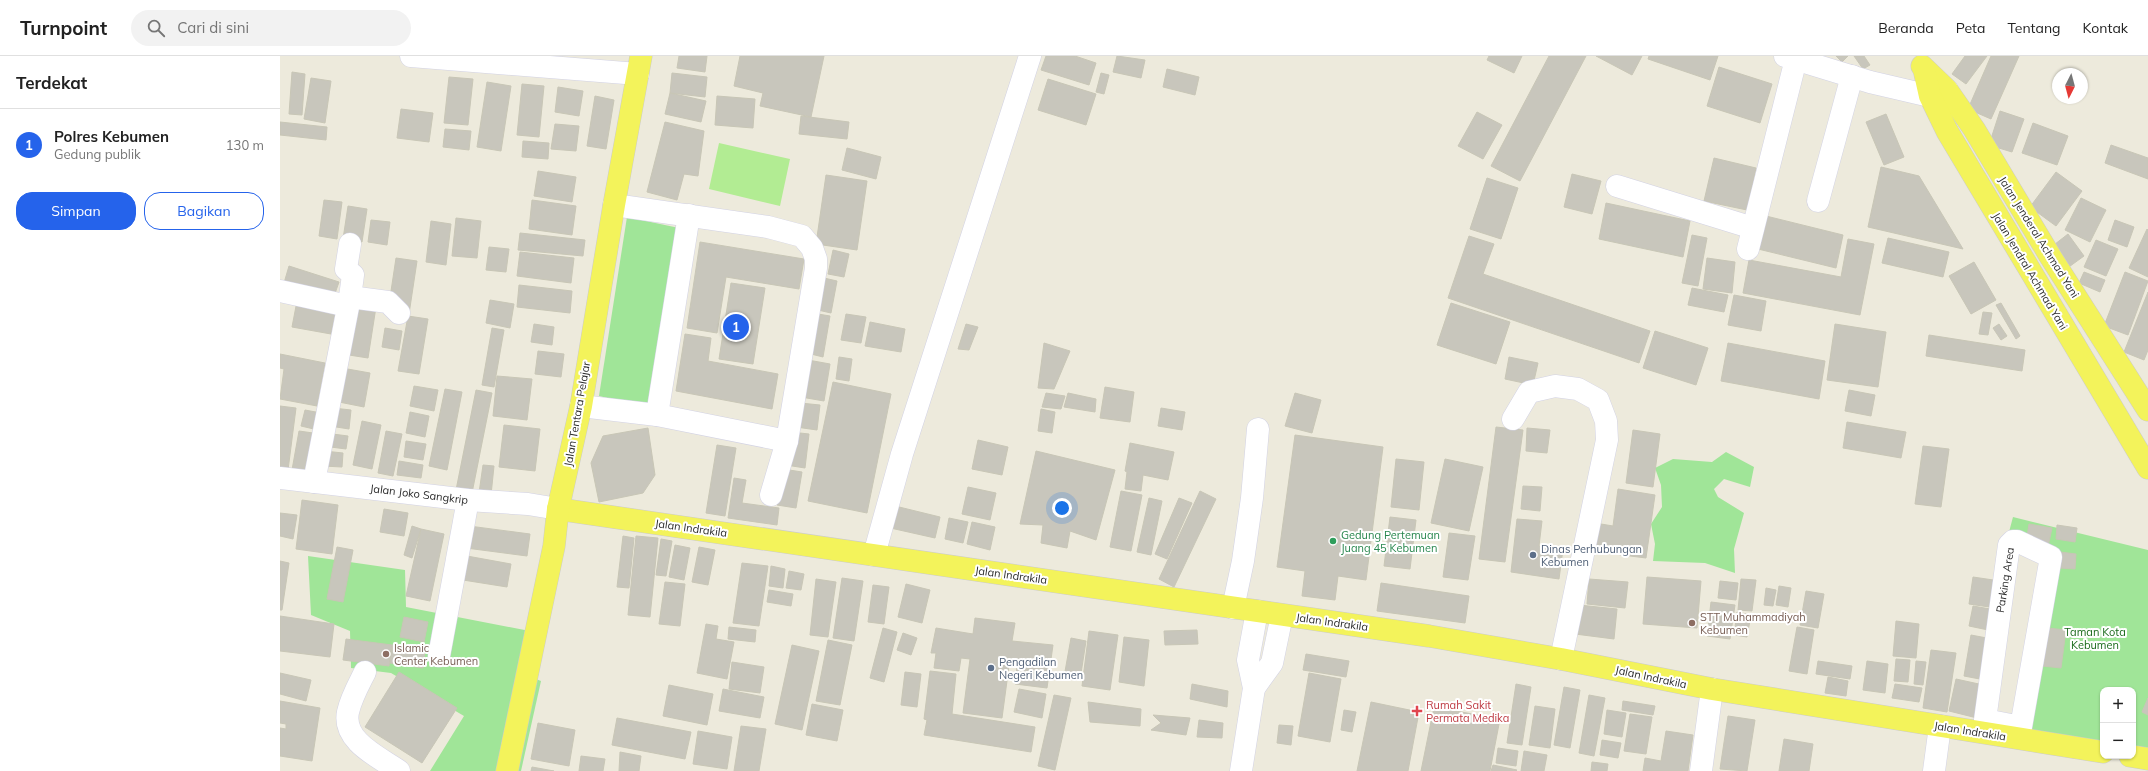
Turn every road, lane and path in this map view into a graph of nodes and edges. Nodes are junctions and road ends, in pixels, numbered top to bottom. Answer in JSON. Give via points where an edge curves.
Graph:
{"nodes":[{"id":1,"x":412,"y":56,"type":"edge"},
{"id":2,"x":1030,"y":56,"type":"edge"},
{"id":3,"x":1790,"y":58,"type":"edge"},
{"id":4,"x":1920,"y":62,"type":"edge"},
{"id":5,"x":640,"y":65,"type":"edge"},
{"id":6,"x":1852,"y":76,"type":"junction"},
{"id":7,"x":1938,"y":93,"type":"junction"},
{"id":8,"x":1617,"y":186,"type":"dead end"},
{"id":9,"x":1818,"y":201,"type":"dead end"},
{"id":10,"x":614,"y":205,"type":"junction"},
{"id":11,"x":689,"y":215,"type":"junction"},
{"id":12,"x":1753,"y":228,"type":"junction"},
{"id":13,"x":350,"y":244,"type":"dead end"},
{"id":14,"x":1748,"y":249,"type":"dead end"},
{"id":15,"x":280,"y":292,"type":"edge"},
{"id":16,"x":349,"y":301,"type":"junction"},
{"id":17,"x":399,"y":314,"type":"dead end"},
{"id":18,"x":581,"y":406,"type":"junction"},
{"id":19,"x":2148,"y":410,"type":"edge"},
{"id":20,"x":657,"y":415,"type":"junction"},
{"id":21,"x":1513,"y":419,"type":"dead end"},
{"id":22,"x":1258,"y":429,"type":"dead end"},
{"id":23,"x":787,"y":440,"type":"junction"},
{"id":24,"x":2148,"y":468,"type":"edge"},
{"id":25,"x":280,"y":478,"type":"edge"},
{"id":26,"x":314,"y":482,"type":"junction"},
{"id":27,"x":771,"y":495,"type":"dead end"},
{"id":28,"x":468,"y":500,"type":"junction"},
{"id":29,"x":558,"y":509,"type":"junction"},
{"id":30,"x":874,"y":555,"type":"junction"},
{"id":31,"x":1233,"y":608,"type":"junction"},
{"id":32,"x":1257,"y":611,"type":"junction"},
{"id":33,"x":1282,"y":615,"type":"junction"},
{"id":34,"x":438,"y":656,"type":"dead end"},
{"id":35,"x":1561,"y":659,"type":"junction"},
{"id":36,"x":365,"y":672,"type":"dead end"},
{"id":37,"x":1254,"y":688,"type":"junction"},
{"id":38,"x":1712,"y":689,"type":"junction"},
{"id":39,"x":1940,"y":726,"type":"junction"},
{"id":40,"x":2002,"y":730,"type":"junction"},
{"id":41,"x":2100,"y":751,"type":"edge"},
{"id":42,"x":2136,"y":757,"type":"edge"},
{"id":43,"x":2148,"y":759,"type":"edge"},
{"id":44,"x":399,"y":771,"type":"edge"},
{"id":45,"x":507,"y":771,"type":"edge"},
{"id":46,"x":1241,"y":771,"type":"edge"},
{"id":47,"x":1701,"y":771,"type":"edge"},
{"id":48,"x":1934,"y":771,"type":"edge"}],
"edges":[{"from":1,"to":5,"type":"street"},
{"from":2,"to":30,"type":"street","via":[[902,454]]},
{"from":3,"to":6,"type":"street"},
{"from":3,"to":12,"type":"street"},
{"from":4,"to":7,"type":"main road","name":"Jalan Jenderal Achmad Yani"},
{"from":5,"to":10,"type":"main road","name":"Jalan Tentara Pelajar"},
{"from":6,"to":7,"type":"street"},
{"from":6,"to":9,"type":"street"},
{"from":7,"to":19,"type":"main road","name":"Jalan Jenderal Achmad Yani","via":[[1974,129],[2050,256]]},
{"from":7,"to":24,"type":"main road","name":"Jalan Jendral Achmad Yani","via":[[1948,131]]},
{"from":8,"to":12,"type":"street"},
{"from":10,"to":11,"type":"street"},
{"from":10,"to":18,"type":"main road","name":"Jalan Tentara Pelajar","via":[[582,387]]},
{"from":11,"to":20,"type":"street"},
{"from":11,"to":23,"type":"street","via":[[768,227],[802,236],[812,248],[816,268]]},
{"from":12,"to":14,"type":"street"},
{"from":13,"to":16,"type":"street","via":[[346,269],[353,275]]},
{"from":15,"to":16,"type":"street"},
{"from":16,"to":17,"type":"street","via":[[388,302]]},
{"from":16,"to":26,"type":"street"},
{"from":18,"to":20,"type":"street"},
{"from":18,"to":29,"type":"main road","name":"Jalan Tentara Pelajar"},
{"from":20,"to":23,"type":"street"},
{"from":21,"to":35,"type":"street","via":[[1529,392],[1556,386],[1578,389],[1598,400],[1606,421],[1607,440]]},
{"from":22,"to":31,"type":"street","via":[[1252,498]]},
{"from":23,"to":27,"type":"street"},
{"from":25,"to":26,"type":"street","name":"Jalan Joko Sangkrip"},
{"from":26,"to":28,"type":"street","name":"Jalan Joko Sangkrip"},
{"from":28,"to":29,"type":"street","name":"Jalan Joko Sangkrip"},
{"from":28,"to":34,"type":"street"},
{"from":29,"to":30,"type":"main road","name":"Jalan Indrakila"},
{"from":29,"to":45,"type":"main road","name":"Jalan Tentara Pelajar","via":[[554,546]]},
{"from":30,"to":31,"type":"main road","name":"Jalan Indrakila"},
{"from":31,"to":32,"type":"main road","name":"Jalan Indrakila"},
{"from":32,"to":33,"type":"main road","name":"Jalan Indrakila"},
{"from":32,"to":37,"type":"street","via":[[1248,660]]},
{"from":33,"to":35,"type":"main road","name":"Jalan Indrakila","via":[[1429,636]]},
{"from":33,"to":37,"type":"street","via":[[1272,663]]},
{"from":35,"to":38,"type":"main road","name":"Jalan Indrakila"},
{"from":36,"to":44,"type":"street","via":[[348,710],[347,722],[352,736]]},
{"from":37,"to":46,"type":"street"},
{"from":38,"to":39,"type":"main road","name":"Jalan Indrakila"},
{"from":38,"to":47,"type":"street"},
{"from":39,"to":40,"type":"main road","name":"Jalan Indrakila"},
{"from":39,"to":48,"type":"street"},
{"from":40,"to":40,"type":"street","name":"Parking Area","via":[[1985,719],[2009,545],[2017,541],[2051,557],[2023,726]]},
{"from":40,"to":41,"type":"main road","name":"Jalan Indrakila"},
{"from":42,"to":43,"type":"main road"}]}
